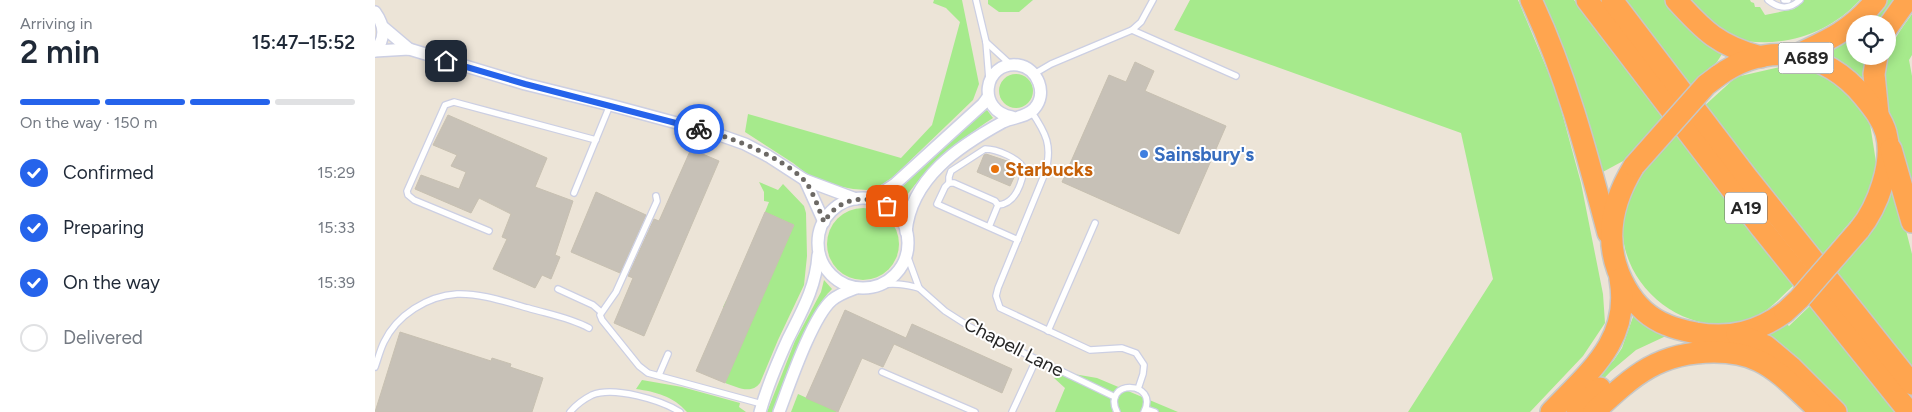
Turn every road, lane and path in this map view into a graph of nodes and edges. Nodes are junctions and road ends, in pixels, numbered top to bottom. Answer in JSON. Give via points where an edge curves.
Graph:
{"nodes":[{"id":1,"x":976,"y":0,"type":"edge"},
{"id":2,"x":1153,"y":0,"type":"edge"},
{"id":3,"x":1531,"y":0,"type":"edge"},
{"id":4,"x":1587,"y":0,"type":"edge"},
{"id":5,"x":1612,"y":0,"type":"edge"},
{"id":6,"x":1676,"y":0,"type":"edge"},
{"id":7,"x":1768,"y":0,"type":"edge"},
{"id":8,"x":1783,"y":0,"type":"edge"},
{"id":9,"x":1788,"y":0,"type":"edge"},
{"id":10,"x":1800,"y":0,"type":"edge"},
{"id":11,"x":1876,"y":0,"type":"edge"},
{"id":12,"x":1907,"y":0,"type":"edge"},
{"id":13,"x":375,"y":12,"type":"edge"},
{"id":14,"x":1896,"y":15,"type":"edge"},
{"id":15,"x":383,"y":27,"type":"junction"},
{"id":16,"x":1132,"y":30,"type":"junction"},
{"id":17,"x":986,"y":42,"type":"junction"},
{"id":18,"x":409,"y":49,"type":"junction"},
{"id":19,"x":375,"y":51,"type":"edge"},
{"id":20,"x":1796,"y":54,"type":"junction"},
{"id":21,"x":1761,"y":57,"type":"junction"},
{"id":22,"x":1011,"y":65,"type":"junction"},
{"id":23,"x":1876,"y":65,"type":"edge"},
{"id":24,"x":1034,"y":74,"type":"junction"},
{"id":25,"x":1236,"y":76,"type":"dead end"},
{"id":26,"x":989,"y":83,"type":"junction"},
{"id":27,"x":988,"y":96,"type":"junction"},
{"id":28,"x":610,"y":105,"type":"junction"},
{"id":29,"x":1031,"y":111,"type":"junction"},
{"id":30,"x":1878,"y":114,"type":"junction"},
{"id":31,"x":1012,"y":117,"type":"junction"},
{"id":32,"x":1886,"y":134,"type":"junction"},
{"id":33,"x":595,"y":140,"type":"junction"},
{"id":34,"x":805,"y":180,"type":"junction"},
{"id":35,"x":949,"y":183,"type":"junction"},
{"id":36,"x":574,"y":192,"type":"dead end"},
{"id":37,"x":656,"y":196,"type":"dead end"},
{"id":38,"x":856,"y":199,"type":"junction"},
{"id":39,"x":871,"y":199,"type":"junction"},
{"id":40,"x":997,"y":205,"type":"junction"},
{"id":41,"x":824,"y":222,"type":"junction"},
{"id":42,"x":1912,"y":222,"type":"edge"},
{"id":43,"x":1095,"y":223,"type":"dead end"},
{"id":44,"x":989,"y":227,"type":"junction"},
{"id":45,"x":489,"y":231,"type":"dead end"},
{"id":46,"x":906,"y":232,"type":"junction"},
{"id":47,"x":1018,"y":240,"type":"junction"},
{"id":48,"x":1610,"y":240,"type":"junction"},
{"id":49,"x":908,"y":248,"type":"junction"},
{"id":50,"x":819,"y":249,"type":"junction"},
{"id":51,"x":1619,"y":276,"type":"junction"},
{"id":52,"x":879,"y":285,"type":"junction"},
{"id":53,"x":856,"y":288,"type":"junction"},
{"id":54,"x":919,"y":288,"type":"junction"},
{"id":55,"x":558,"y":289,"type":"dead end"},
{"id":56,"x":601,"y":312,"type":"junction"},
{"id":57,"x":589,"y":328,"type":"dead end"},
{"id":58,"x":1048,"y":331,"type":"junction"},
{"id":59,"x":1737,"y":334,"type":"junction"},
{"id":60,"x":1709,"y":335,"type":"junction"},
{"id":61,"x":668,"y":354,"type":"dead end"},
{"id":62,"x":1036,"y":360,"type":"junction"},
{"id":63,"x":375,"y":367,"type":"edge"},
{"id":64,"x":882,"y":372,"type":"dead end"},
{"id":65,"x":659,"y":375,"type":"junction"},
{"id":66,"x":1912,"y":384,"type":"edge"},
{"id":67,"x":1138,"y":389,"type":"junction"},
{"id":68,"x":1115,"y":397,"type":"junction"},
{"id":69,"x":761,"y":408,"type":"edge"},
{"id":70,"x":1145,"y":410,"type":"edge"},
{"id":71,"x":570,"y":412,"type":"edge"},
{"id":72,"x":680,"y":412,"type":"edge"},
{"id":73,"x":779,"y":412,"type":"edge"},
{"id":74,"x":975,"y":412,"type":"edge"},
{"id":75,"x":1012,"y":412,"type":"edge"},
{"id":76,"x":1117,"y":412,"type":"edge"},
{"id":77,"x":1155,"y":412,"type":"edge"},
{"id":78,"x":1551,"y":412,"type":"edge"},
{"id":79,"x":1577,"y":412,"type":"edge"},
{"id":80,"x":1595,"y":412,"type":"edge"},
{"id":81,"x":1821,"y":412,"type":"edge"},
{"id":82,"x":1836,"y":412,"type":"edge"},
{"id":83,"x":1909,"y":412,"type":"edge"}],
"edges":[{"from":1,"to":17,"type":"lane"},
{"from":2,"to":16,"type":"lane","via":[[1141,22]]},
{"from":3,"to":48,"type":"highway","via":[[1585,146]]},
{"from":4,"to":83,"type":"highway","number":"A19","via":[[1756,221]]},
{"from":5,"to":66,"type":"highway","number":"A19"},
{"from":6,"to":21,"type":"highway","number":"A689","via":[[1713,37]]},
{"from":7,"to":10,"type":"lane","via":[[1775,6],[1788,8]]},
{"from":8,"to":9,"type":"lane"},
{"from":11,"to":20,"type":"highway","number":"A689","via":[[1854,24],[1834,38]]},
{"from":12,"to":14,"type":"highway"},
{"from":13,"to":15,"type":"street"},
{"from":15,"to":18,"type":"street"},
{"from":15,"to":19,"type":"street","via":[[381,44]]},
{"from":16,"to":24,"type":"lane"},
{"from":16,"to":25,"type":"lane"},
{"from":17,"to":22,"type":"lane"},
{"from":17,"to":26,"type":"lane"},
{"from":18,"to":19,"type":"street"},
{"from":18,"to":28,"type":"street","via":[[508,80]]},
{"from":20,"to":21,"type":"highway","number":"A689"},
{"from":20,"to":30,"type":"highway","number":"A689","via":[[1826,65],[1843,76]]},
{"from":21,"to":48,"type":"highway","number":"A689","bridge":true,"via":[[1743,62],[1706,86],[1634,166],[1619,195]]},
{"from":22,"to":24,"type":"street","via":[[1021,66]]},
{"from":22,"to":26,"type":"street","via":[[997,71]]},
{"from":23,"to":30,"type":"highway","number":"A689"},
{"from":24,"to":29,"type":"street","via":[[1041,93]]},
{"from":26,"to":27,"type":"street"},
{"from":27,"to":31,"type":"street","via":[[996,110]]},
{"from":27,"to":39,"type":"street","via":[[895,184]]},
{"from":28,"to":33,"type":"lane"},
{"from":28,"to":34,"type":"street","via":[[745,144]]},
{"from":29,"to":31,"type":"street"},
{"from":29,"to":47,"type":"lane","via":[[1048,143],[1049,158]]},
{"from":30,"to":32,"type":"highway","number":"A689"},
{"from":31,"to":46,"type":"street","via":[[971,141],[936,170],[913,204]]},
{"from":32,"to":42,"type":"highway"},
{"from":32,"to":59,"type":"highway","number":"A689","bridge":true,"via":[[1887,161],[1872,213],[1785,312],[1769,324]]},
{"from":33,"to":36,"type":"lane"},
{"from":33,"to":45,"type":"lane","via":[[454,102],[445,105],[408,195]]},
{"from":34,"to":38,"type":"street"},
{"from":34,"to":41,"type":"street"},
{"from":35,"to":40,"type":"lane","via":[[995,201]]},
{"from":35,"to":40,"type":"lane","via":[[951,171],[985,149],[991,149],[1019,162],[1024,170],[1012,201]]},
{"from":35,"to":44,"type":"lane","via":[[937,204]]},
{"from":37,"to":56,"type":"lane","via":[[657,201],[616,292]]},
{"from":38,"to":39,"type":"street"},
{"from":38,"to":41,"type":"street","via":[[837,207]]},
{"from":39,"to":46,"type":"street","via":[[894,210]]},
{"from":40,"to":44,"type":"lane"},
{"from":41,"to":50,"type":"street","via":[[819,235]]},
{"from":43,"to":58,"type":"lane"},
{"from":44,"to":47,"type":"lane"},
{"from":46,"to":49,"type":"street"},
{"from":47,"to":58,"type":"lane","via":[[996,296],[1000,308]]},
{"from":48,"to":51,"type":"highway","number":"A689"},
{"from":49,"to":52,"type":"street","via":[[899,271]]},
{"from":49,"to":54,"type":"lane","name":"Chapell Lane","via":[[907,255]]},
{"from":50,"to":53,"type":"street","via":[[831,275]]},
{"from":50,"to":69,"type":"street","via":[[813,289],[774,370]]},
{"from":51,"to":60,"type":"highway","number":"A689","via":[[1637,304],[1654,318],[1679,330]]},
{"from":51,"to":78,"type":"highway","number":"A689","via":[[1621,312],[1607,350]]},
{"from":52,"to":53,"type":"street"},
{"from":52,"to":54,"type":"lane","via":[[893,283]]},
{"from":53,"to":73,"type":"street","via":[[831,301],[824,311]]},
{"from":54,"to":62,"type":"lane","name":"Chapell Lane","via":[[970,327]]},
{"from":55,"to":56,"type":"lane"},
{"from":56,"to":65,"type":"lane","via":[[602,320],[639,366],[648,373]]},
{"from":57,"to":63,"type":"lane","via":[[579,322],[509,303],[477,296],[445,296],[429,300],[398,322],[383,343]]},
{"from":58,"to":67,"type":"lane","via":[[1090,350],[1122,348],[1136,353],[1143,365]]},
{"from":59,"to":60,"type":"highway","number":"A689"},
{"from":59,"to":82,"type":"highway","number":"A689","via":[[1766,346]]},
{"from":60,"to":79,"type":"highway","number":"A689","via":[[1647,353],[1622,368]]},
{"from":61,"to":65,"type":"lane"},
{"from":62,"to":68,"type":"lane","name":"Chapell Lane"},
{"from":62,"to":75,"type":"lane"},
{"from":64,"to":74,"type":"lane"},
{"from":65,"to":69,"type":"lane"},
{"from":67,"to":68,"type":"lane","via":[[1125,388]]},
{"from":67,"to":70,"type":"lane","via":[[1146,400]]},
{"from":68,"to":76,"type":"lane"},
{"from":70,"to":77,"type":"lane"},
{"from":71,"to":72,"type":"lane","via":[[593,395],[614,392],[657,400]]},
{"from":80,"to":81,"type":"highway","via":[[1635,376],[1662,360],[1680,354],[1727,352],[1742,354],[1773,369]]}]}
